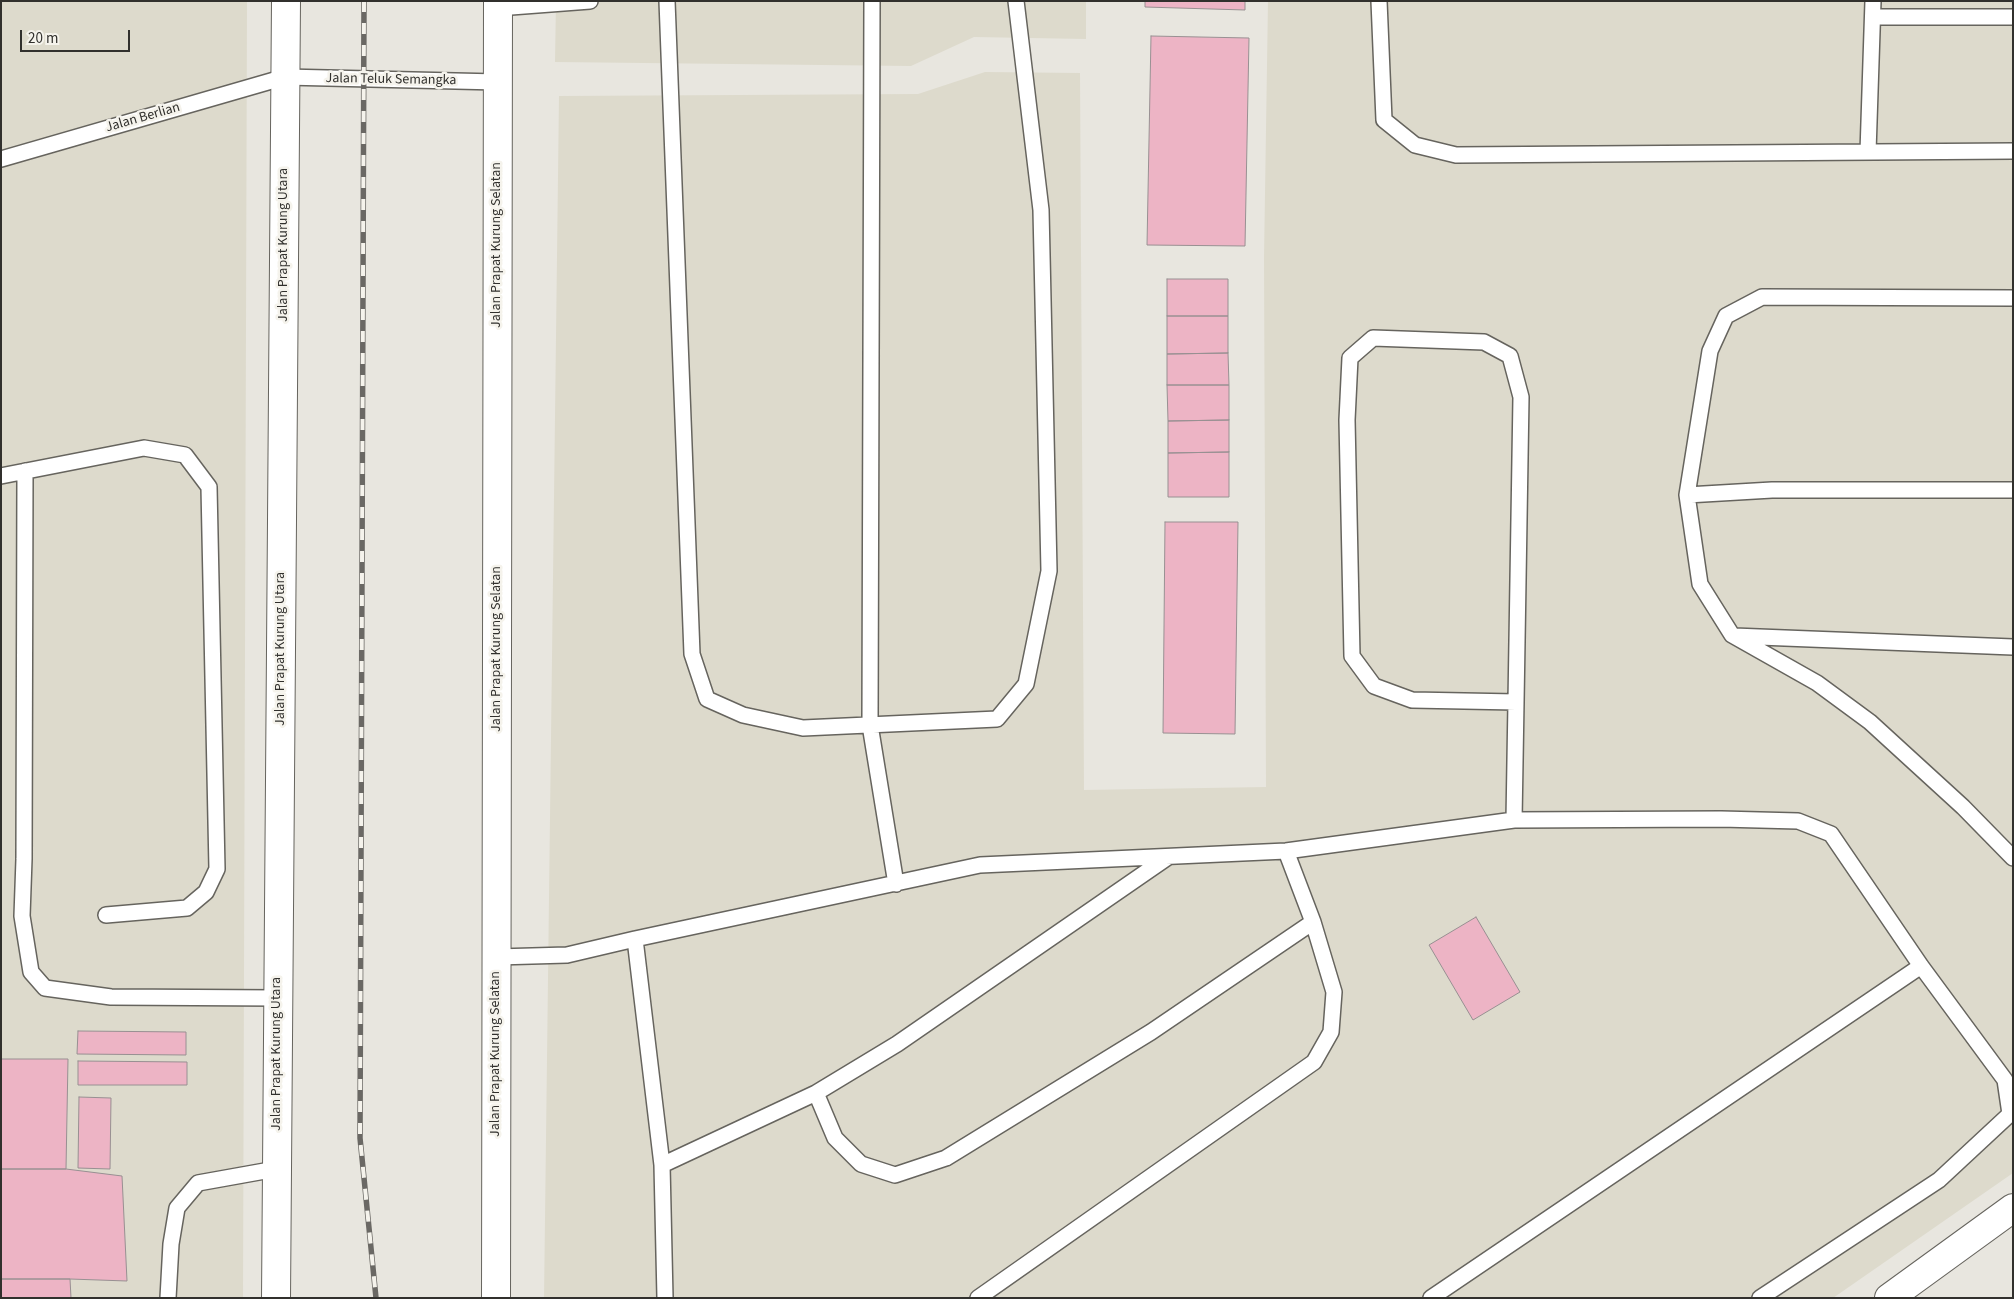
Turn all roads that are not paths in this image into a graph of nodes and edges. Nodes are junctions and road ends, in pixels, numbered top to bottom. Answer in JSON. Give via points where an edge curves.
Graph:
{"nodes":[{"id":1,"x":286,"y":1,"type":"edge"},
{"id":2,"x":590,"y":1,"type":"edge"},
{"id":3,"x":667,"y":1,"type":"edge"},
{"id":4,"x":872,"y":1,"type":"edge"},
{"id":5,"x":1016,"y":1,"type":"edge"},
{"id":6,"x":1379,"y":1,"type":"edge"},
{"id":7,"x":1873,"y":1,"type":"edge"},
{"id":8,"x":498,"y":5,"type":"edge"},
{"id":9,"x":1873,"y":17,"type":"junction"},
{"id":10,"x":2013,"y":17,"type":"edge"},
{"id":11,"x":286,"y":77,"type":"junction"},
{"id":12,"x":498,"y":82,"type":"junction"},
{"id":13,"x":2013,"y":151,"type":"edge"},
{"id":14,"x":1868,"y":152,"type":"junction"},
{"id":15,"x":1,"y":158,"type":"edge"},
{"id":16,"x":2013,"y":298,"type":"edge"},
{"id":17,"x":25,"y":471,"type":"junction"},
{"id":18,"x":1,"y":476,"type":"edge"},
{"id":19,"x":2013,"y":490,"type":"edge"},
{"id":20,"x":1687,"y":495,"type":"junction"},
{"id":21,"x":1732,"y":636,"type":"junction"},
{"id":22,"x":2013,"y":647,"type":"edge"},
{"id":23,"x":1516,"y":702,"type":"junction"},
{"id":24,"x":870,"y":725,"type":"junction"},
{"id":25,"x":1514,"y":820,"type":"junction"},
{"id":26,"x":1286,"y":851,"type":"junction"},
{"id":27,"x":1168,"y":857,"type":"junction"},
{"id":28,"x":2013,"y":858,"type":"edge"},
{"id":29,"x":896,"y":884,"type":"junction"},
{"id":30,"x":106,"y":915,"type":"dead end"},
{"id":31,"x":1313,"y":922,"type":"junction"},
{"id":32,"x":635,"y":939,"type":"junction"},
{"id":33,"x":497,"y":957,"type":"junction"},
{"id":34,"x":1921,"y":966,"type":"junction"},
{"id":35,"x":278,"y":998,"type":"junction"},
{"id":36,"x":816,"y":1093,"type":"junction"},
{"id":37,"x":662,"y":1165,"type":"junction"},
{"id":38,"x":276,"y":1168,"type":"junction"},
{"id":39,"x":2013,"y":1208,"type":"edge"},
{"id":40,"x":168,"y":1298,"type":"edge"},
{"id":41,"x":276,"y":1298,"type":"edge"},
{"id":42,"x":496,"y":1298,"type":"edge"},
{"id":43,"x":665,"y":1298,"type":"edge"},
{"id":44,"x":978,"y":1298,"type":"edge"},
{"id":45,"x":1431,"y":1298,"type":"edge"},
{"id":46,"x":1760,"y":1298,"type":"edge"},
{"id":47,"x":1889,"y":1298,"type":"edge"}],
"edges":[{"from":1,"to":11,"type":"street","name":"Jalan Prapat Kurung Utara"},
{"from":2,"to":8,"type":"lane"},
{"from":3,"to":24,"type":"lane","via":[[692,654],[707,699],[743,715],[803,728]]},
{"from":4,"to":24,"type":"lane"},
{"from":5,"to":24,"type":"lane","via":[[1041,210],[1048,581],[1026,684],[997,719]]},
{"from":6,"to":14,"type":"lane","via":[[1384,120],[1415,145],[1456,155]]},
{"from":7,"to":9,"type":"lane"},
{"from":8,"to":12,"type":"street","name":"Jalan Prapat Kurung Selatan"},
{"from":9,"to":10,"type":"lane"},
{"from":9,"to":14,"type":"lane"},
{"from":11,"to":12,"type":"lane","name":"Jalan Teluk Semangka"},
{"from":11,"to":15,"type":"lane","name":"Jalan Berlian"},
{"from":11,"to":35,"type":"street","name":"Jalan Prapat Kurung Utara"},
{"from":12,"to":33,"type":"street","name":"Jalan Prapat Kurung Selatan"},
{"from":13,"to":14,"type":"lane"},
{"from":16,"to":20,"type":"lane","via":[[1762,297],[1726,316],[1710,351]]},
{"from":17,"to":18,"type":"lane"},
{"from":17,"to":30,"type":"lane","via":[[144,448],[185,455],[209,487],[217,869],[206,892],[187,908]]},
{"from":17,"to":35,"type":"lane","via":[[22,916],[32,972],[46,988],[111,997]]},
{"from":19,"to":20,"type":"lane","via":[[1772,490]]},
{"from":20,"to":21,"type":"lane","via":[[1700,584]]},
{"from":21,"to":22,"type":"lane"},
{"from":21,"to":28,"type":"lane","via":[[1817,683],[1870,722]]},
{"from":23,"to":23,"type":"lane","via":[[1522,398],[1510,356],[1484,342],[1373,338],[1350,358],[1347,420],[1352,656],[1374,686],[1412,700]]},
{"from":23,"to":25,"type":"lane"},
{"from":24,"to":29,"type":"lane"},
{"from":25,"to":26,"type":"lane"},
{"from":25,"to":34,"type":"lane","via":[[1798,821],[1831,834]]},
{"from":26,"to":27,"type":"lane"},
{"from":26,"to":31,"type":"lane"},
{"from":27,"to":29,"type":"lane","via":[[980,865]]},
{"from":27,"to":36,"type":"lane","via":[[897,1044]]},
{"from":29,"to":32,"type":"lane"},
{"from":31,"to":36,"type":"lane","via":[[1151,1032],[946,1158],[895,1175],[861,1164],[835,1138]]},
{"from":31,"to":44,"type":"lane","via":[[1334,992],[1332,1032],[1314,1062]]},
{"from":32,"to":33,"type":"lane","via":[[567,954]]},
{"from":32,"to":37,"type":"lane"},
{"from":33,"to":42,"type":"street","name":"Jalan Prapat Kurung Selatan"},
{"from":34,"to":45,"type":"lane"},
{"from":34,"to":46,"type":"lane","via":[[2004,1080],[2010,1114],[1939,1180]]},
{"from":35,"to":38,"type":"street","name":"Jalan Prapat Kurung Utara"},
{"from":36,"to":37,"type":"lane"},
{"from":37,"to":43,"type":"lane"},
{"from":38,"to":40,"type":"lane","via":[[198,1183],[177,1208]]},
{"from":38,"to":41,"type":"street","name":"Jalan Prapat Kurung Utara"},
{"from":39,"to":47,"type":"street"}]}
